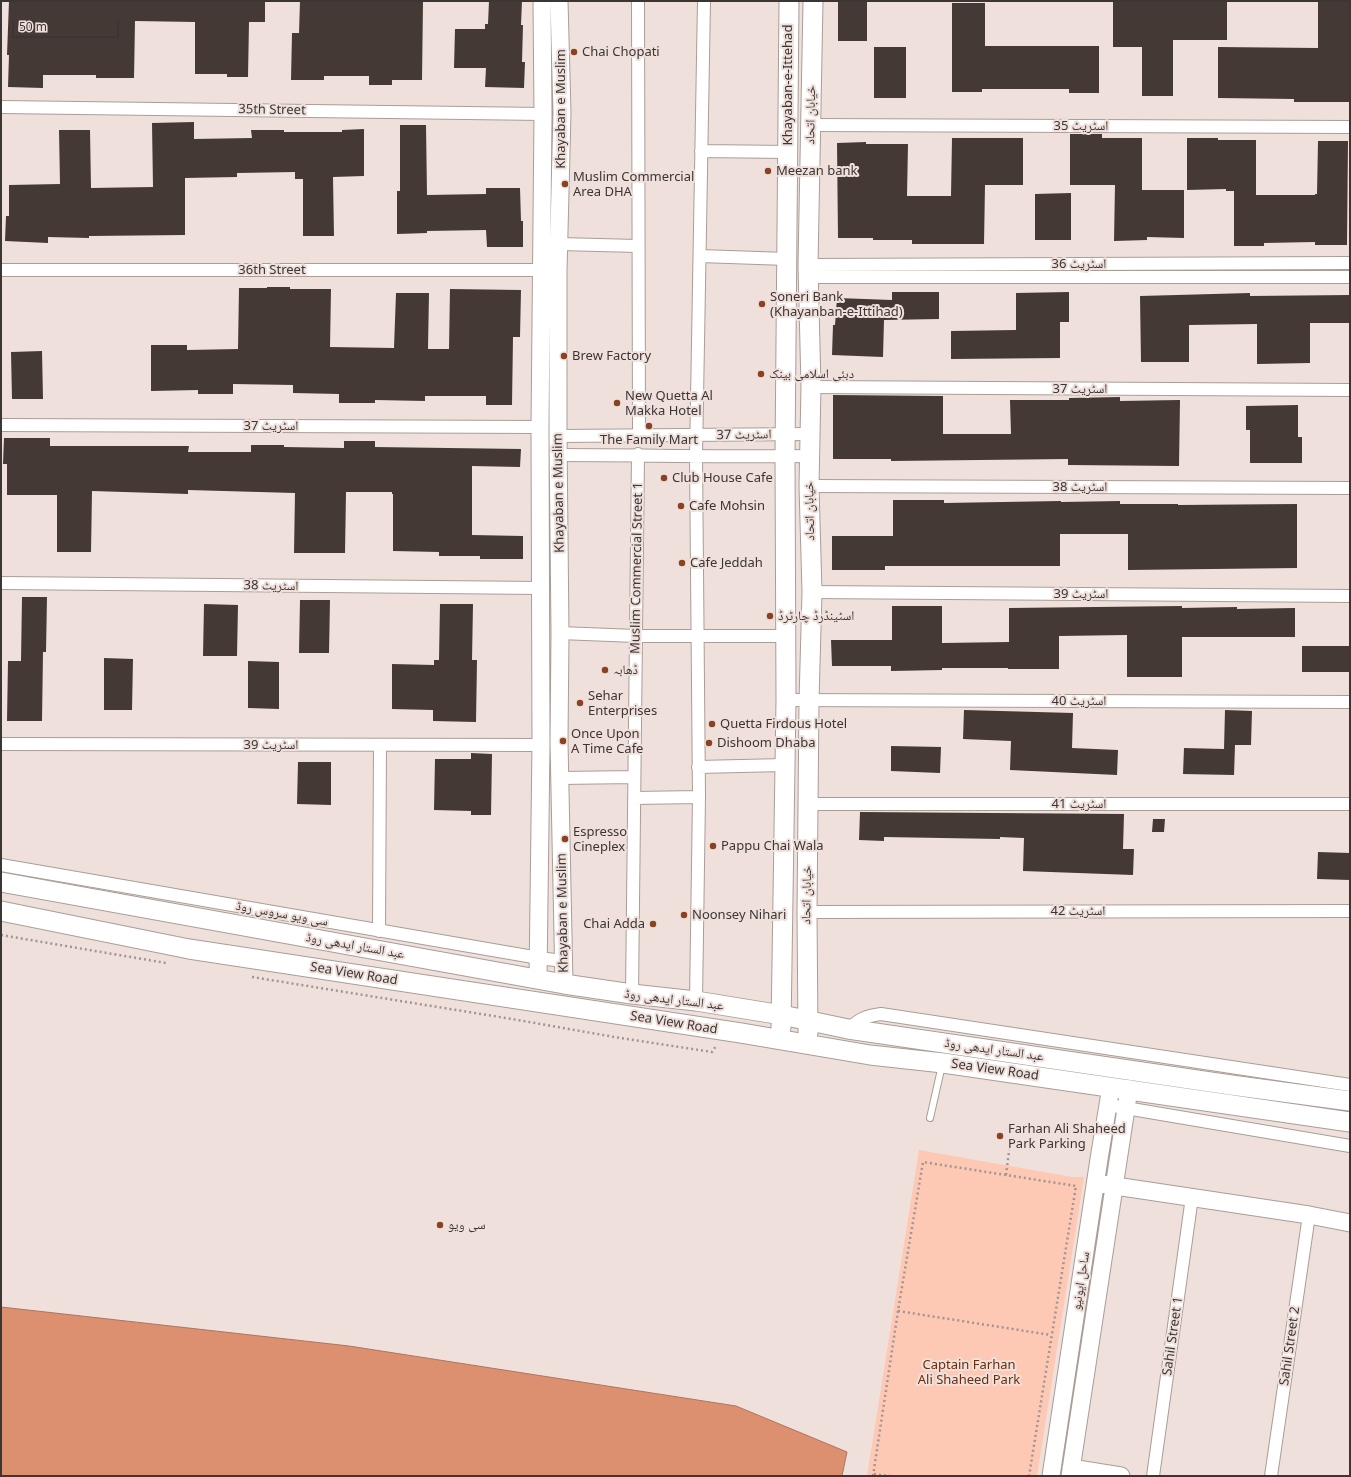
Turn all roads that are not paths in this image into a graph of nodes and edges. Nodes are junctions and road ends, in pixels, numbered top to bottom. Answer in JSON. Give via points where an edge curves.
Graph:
{"nodes":[{"id":1,"x":542,"y":1,"type":"edge"},
{"id":2,"x":559,"y":1,"type":"edge"},
{"id":3,"x":638,"y":1,"type":"edge"},
{"id":4,"x":704,"y":1,"type":"edge"},
{"id":5,"x":789,"y":1,"type":"edge"},
{"id":6,"x":813,"y":1,"type":"edge"},
{"id":7,"x":1,"y":107,"type":"edge"},
{"id":8,"x":543,"y":114,"type":"junction"},
{"id":9,"x":811,"y":125,"type":"junction"},
{"id":10,"x":1350,"y":127,"type":"edge"},
{"id":11,"x":702,"y":151,"type":"junction"},
{"id":12,"x":788,"y":152,"type":"junction"},
{"id":13,"x":543,"y":176,"type":"junction"},
{"id":14,"x":561,"y":176,"type":"junction"},
{"id":15,"x":559,"y":244,"type":"junction"},
{"id":16,"x":638,"y":246,"type":"junction"},
{"id":17,"x":700,"y":256,"type":"junction"},
{"id":18,"x":787,"y":259,"type":"junction"},
{"id":19,"x":1350,"y":263,"type":"edge"},
{"id":20,"x":1,"y":270,"type":"edge"},
{"id":21,"x":542,"y":270,"type":"junction"},
{"id":22,"x":809,"y":271,"type":"junction"},
{"id":23,"x":1350,"y":277,"type":"edge"},
{"id":24,"x":541,"y":359,"type":"junction"},
{"id":25,"x":558,"y":359,"type":"junction"},
{"id":26,"x":811,"y":387,"type":"junction"},
{"id":27,"x":1350,"y":390,"type":"edge"},
{"id":28,"x":1,"y":424,"type":"edge"},
{"id":29,"x":540,"y":427,"type":"junction"},
{"id":30,"x":785,"y":434,"type":"junction"},
{"id":31,"x":810,"y":434,"type":"junction"},
{"id":32,"x":639,"y":435,"type":"junction"},
{"id":33,"x":558,"y":436,"type":"junction"},
{"id":34,"x":697,"y":436,"type":"junction"},
{"id":35,"x":638,"y":454,"type":"junction"},
{"id":36,"x":558,"y":455,"type":"junction"},
{"id":37,"x":696,"y":456,"type":"junction"},
{"id":38,"x":785,"y":456,"type":"junction"},
{"id":39,"x":810,"y":456,"type":"junction"},
{"id":40,"x":809,"y":486,"type":"junction"},
{"id":41,"x":1350,"y":488,"type":"edge"},
{"id":42,"x":559,"y":543,"type":"junction"},
{"id":43,"x":541,"y":544,"type":"junction"},
{"id":44,"x":1,"y":583,"type":"edge"},
{"id":45,"x":541,"y":588,"type":"junction"},
{"id":46,"x":812,"y":592,"type":"junction"},
{"id":47,"x":1350,"y":596,"type":"edge"},
{"id":48,"x":560,"y":633,"type":"junction"},
{"id":49,"x":698,"y":635,"type":"junction"},
{"id":50,"x":636,"y":636,"type":"junction"},
{"id":51,"x":786,"y":636,"type":"junction"},
{"id":52,"x":786,"y":700,"type":"junction"},
{"id":53,"x":809,"y":701,"type":"junction"},
{"id":54,"x":1350,"y":702,"type":"edge"},
{"id":55,"x":1,"y":744,"type":"edge"},
{"id":56,"x":380,"y":745,"type":"junction"},
{"id":57,"x":541,"y":745,"type":"junction"},
{"id":58,"x":784,"y":765,"type":"junction"},
{"id":59,"x":698,"y":767,"type":"junction"},
{"id":60,"x":634,"y":777,"type":"junction"},
{"id":61,"x":560,"y":778,"type":"junction"},
{"id":62,"x":698,"y":797,"type":"junction"},
{"id":63,"x":634,"y":798,"type":"junction"},
{"id":64,"x":809,"y":804,"type":"junction"},
{"id":65,"x":1350,"y":804,"type":"edge"},
{"id":66,"x":1,"y":865,"type":"edge"},
{"id":67,"x":1,"y":882,"type":"edge"},
{"id":68,"x":1,"y":911,"type":"edge"},
{"id":69,"x":1350,"y":911,"type":"edge"},
{"id":70,"x":807,"y":912,"type":"junction"},
{"id":71,"x":379,"y":930,"type":"junction"},
{"id":72,"x":539,"y":958,"type":"junction"},
{"id":73,"x":564,"y":961,"type":"junction"},
{"id":74,"x":538,"y":979,"type":"junction"},
{"id":75,"x":564,"y":984,"type":"junction"},
{"id":76,"x":632,"y":994,"type":"junction"},
{"id":77,"x":696,"y":1001,"type":"junction"},
{"id":78,"x":782,"y":1015,"type":"junction"},
{"id":79,"x":808,"y":1021,"type":"junction"},
{"id":80,"x":848,"y":1029,"type":"junction"},
{"id":81,"x":780,"y":1040,"type":"junction"},
{"id":82,"x":808,"y":1044,"type":"junction"},
{"id":83,"x":942,"y":1062,"type":"junction"},
{"id":84,"x":1350,"y":1085,"type":"edge"},
{"id":85,"x":1122,"y":1095,"type":"junction"},
{"id":86,"x":1350,"y":1101,"type":"edge"},
{"id":87,"x":930,"y":1118,"type":"dead end"},
{"id":88,"x":1350,"y":1122,"type":"edge"},
{"id":89,"x":1350,"y":1146,"type":"edge"},
{"id":90,"x":1096,"y":1183,"type":"junction"},
{"id":91,"x":1114,"y":1185,"type":"junction"},
{"id":92,"x":1192,"y":1197,"type":"junction"},
{"id":93,"x":1309,"y":1215,"type":"junction"},
{"id":94,"x":1350,"y":1223,"type":"edge"},
{"id":95,"x":1070,"y":1472,"type":"edge"},
{"id":96,"x":1051,"y":1476,"type":"edge"},
{"id":97,"x":1121,"y":1476,"type":"edge"},
{"id":98,"x":1153,"y":1476,"type":"edge"},
{"id":99,"x":1271,"y":1476,"type":"edge"}],
"edges":[{"from":1,"to":8,"type":"street","name":"Khayaban e Muslim"},
{"from":2,"to":14,"type":"street","name":"Khayaban e Muslim"},
{"from":3,"to":16,"type":"street"},
{"from":4,"to":11,"type":"street"},
{"from":5,"to":12,"type":"main road","name":"Khayaban-e-Ittehad"},
{"from":6,"to":9,"type":"main road","name":"خیابان اتحاد"},
{"from":7,"to":8,"type":"street","name":"35th Street"},
{"from":8,"to":13,"type":"street","name":"Khayaban e Muslim"},
{"from":9,"to":10,"type":"street","name":"اسٹریٹ 35"},
{"from":9,"to":22,"type":"main road","name":"خیابان اتحاد"},
{"from":11,"to":12,"type":"street"},
{"from":11,"to":17,"type":"street"},
{"from":12,"to":18,"type":"main road","name":"Khayaban-e-Ittehad"},
{"from":13,"to":14,"type":"street"},
{"from":13,"to":21,"type":"street","name":"Khayaban e Muslim"},
{"from":14,"to":15,"type":"street","name":"Khayaban e Muslim"},
{"from":15,"to":16,"type":"street"},
{"from":15,"to":25,"type":"street","name":"Khayaban e Muslim"},
{"from":16,"to":32,"type":"street"},
{"from":17,"to":18,"type":"street"},
{"from":17,"to":34,"type":"street"},
{"from":18,"to":30,"type":"main road","name":"Khayaban-e-Ittehad"},
{"from":19,"to":22,"type":"street","name":"اسٹریٹ 36"},
{"from":20,"to":21,"type":"street","name":"36th Street"},
{"from":21,"to":24,"type":"street","name":"Khayaban e Muslim"},
{"from":22,"to":23,"type":"street","name":"اسٹریٹ 36"},
{"from":22,"to":26,"type":"main road","name":"خیابان اتحاد"},
{"from":24,"to":25,"type":"street"},
{"from":24,"to":29,"type":"street","name":"Khayaban e Muslim"},
{"from":25,"to":33,"type":"street","name":"Khayaban e Muslim"},
{"from":26,"to":27,"type":"street","name":"اسٹریٹ 37"},
{"from":26,"to":31,"type":"main road","name":"خیابان اتحاد"},
{"from":28,"to":29,"type":"street","name":"اسٹریٹ 37"},
{"from":29,"to":43,"type":"street","name":"Khayaban e Muslim"},
{"from":30,"to":31,"type":"street","name":"اسٹریٹ 37"},
{"from":30,"to":34,"type":"street","name":"اسٹریٹ 37"},
{"from":30,"to":38,"type":"main road","name":"Khayaban-e-Ittehad"},
{"from":31,"to":39,"type":"main road","name":"خیابان اتحاد"},
{"from":32,"to":33,"type":"street","name":"اسٹریٹ 37"},
{"from":32,"to":34,"type":"street","name":"اسٹریٹ 37"},
{"from":33,"to":36,"type":"street","name":"Khayaban e Muslim"},
{"from":34,"to":37,"type":"street"},
{"from":35,"to":36,"type":"street","name":"اسٹریٹ 37"},
{"from":35,"to":37,"type":"street","name":"اسٹریٹ 37"},
{"from":35,"to":50,"type":"street","name":"Muslim Commercial Street 1"},
{"from":36,"to":42,"type":"street","name":"Khayaban e Muslim"},
{"from":37,"to":38,"type":"street","name":"اسٹریٹ 37"},
{"from":37,"to":49,"type":"street"},
{"from":38,"to":39,"type":"street","name":"اسٹریٹ 37"},
{"from":38,"to":51,"type":"main road","name":"خیابان اتحاد"},
{"from":39,"to":40,"type":"main road","name":"خیابان اتحاد"},
{"from":40,"to":41,"type":"street","name":"اسٹریٹ 38"},
{"from":40,"to":46,"type":"main road","name":"خیابان اتحاد"},
{"from":42,"to":43,"type":"street"},
{"from":42,"to":48,"type":"street","name":"Khayaban e Muslim"},
{"from":43,"to":45,"type":"street","name":"Khayaban e Muslim"},
{"from":44,"to":45,"type":"street","name":"اسٹریٹ 38"},
{"from":45,"to":57,"type":"street","name":"Khayaban e Muslim"},
{"from":46,"to":47,"type":"street","name":"اسٹریٹ 39"},
{"from":46,"to":53,"type":"main road","name":"خیابان اتحاد"},
{"from":48,"to":50,"type":"street"},
{"from":48,"to":61,"type":"street","name":"Khayaban e Muslim"},
{"from":49,"to":50,"type":"street"},
{"from":49,"to":51,"type":"street"},
{"from":49,"to":59,"type":"street"},
{"from":50,"to":60,"type":"street","name":"Muslim Commercial Street 1"},
{"from":51,"to":52,"type":"main road","name":"خیابان اتحاد"},
{"from":52,"to":53,"type":"street","name":"اسٹریٹ 40"},
{"from":52,"to":58,"type":"main road","name":"خیابان اتحاد"},
{"from":53,"to":54,"type":"street","name":"اسٹریٹ 40"},
{"from":53,"to":64,"type":"main road","name":"خیابان اتحاد"},
{"from":55,"to":56,"type":"street","name":"اسٹریٹ 39"},
{"from":56,"to":57,"type":"street","name":"اسٹریٹ 39"},
{"from":56,"to":71,"type":"street"},
{"from":57,"to":72,"type":"street","name":"Khayaban e Muslim"},
{"from":58,"to":59,"type":"street"},
{"from":58,"to":78,"type":"main road","name":"خیابان اتحاد"},
{"from":59,"to":62,"type":"street"},
{"from":60,"to":61,"type":"street"},
{"from":60,"to":63,"type":"street","name":"Muslim Commercial Street 1"},
{"from":61,"to":73,"type":"street","name":"Khayaban e Muslim"},
{"from":62,"to":63,"type":"street"},
{"from":62,"to":77,"type":"street"},
{"from":63,"to":76,"type":"street","name":"Muslim Commercial Street 1"},
{"from":64,"to":65,"type":"street","name":"اسٹریٹ 41"},
{"from":64,"to":70,"type":"main road","name":"خیابان اتحاد"},
{"from":66,"to":71,"type":"street","name":"سی ویو سروس روڈ"},
{"from":67,"to":74,"type":"main road","name":"عبد الستار ایدھی روڈ"},
{"from":68,"to":81,"type":"main road","name":"Sea View Road","via":[[189,949]]},
{"from":69,"to":70,"type":"street","name":"اسٹریٹ 42"},
{"from":70,"to":79,"type":"main road","name":"خیابان اتحاد"},
{"from":71,"to":72,"type":"street","name":"سی ویو سروس روڈ"},
{"from":72,"to":73,"type":"street","name":"سی ویو سروس روڈ"},
{"from":72,"to":74,"type":"street","name":"Khayaban e Muslim"},
{"from":73,"to":75,"type":"street","name":"Khayaban e Muslim"},
{"from":74,"to":75,"type":"main road","name":"عبد الستار ایدھی روڈ"},
{"from":75,"to":76,"type":"main road","name":"عبد الستار ایدھی روڈ"},
{"from":76,"to":77,"type":"main road","name":"عبد الستار ایدھی روڈ"},
{"from":77,"to":78,"type":"main road","name":"عبد الستار ایدھی روڈ"},
{"from":78,"to":79,"type":"main road","name":"عبد الستار ایدھی روڈ"},
{"from":78,"to":81,"type":"main road","name":"خیابان اتحاد"},
{"from":79,"to":80,"type":"main road","name":"عبد الستار ایدھی روڈ"},
{"from":79,"to":82,"type":"main road","name":"خیابان اتحاد"},
{"from":80,"to":84,"type":"street","via":[[859,1019],[881,1014]]},
{"from":80,"to":86,"type":"main road","name":"عبد الستار ایدھی روڈ"},
{"from":81,"to":82,"type":"main road","name":"Sea View Road"},
{"from":82,"to":83,"type":"main road","name":"Sea View Road","via":[[870,1055]]},
{"from":83,"to":85,"type":"main road","name":"Sea View Road"},
{"from":83,"to":87,"type":"lane"},
{"from":85,"to":88,"type":"main road","name":"Sea View Road"},
{"from":85,"to":89,"type":"street"},
{"from":85,"to":90,"type":"street","name":"ساحل ایونیو","via":[[1108,1105]]},
{"from":85,"to":91,"type":"street","name":"ساحل ایونیو"},
{"from":90,"to":91,"type":"street"},
{"from":90,"to":96,"type":"street","name":"ساحل ایونیو"},
{"from":91,"to":92,"type":"street"},
{"from":91,"to":95,"type":"street","name":"ساحل ایونیو"},
{"from":92,"to":93,"type":"street"},
{"from":92,"to":98,"type":"street","name":"Sahil Street 1"},
{"from":93,"to":94,"type":"street"},
{"from":93,"to":99,"type":"street","name":"Sahil Street 2"},
{"from":95,"to":97,"type":"street"}]}
